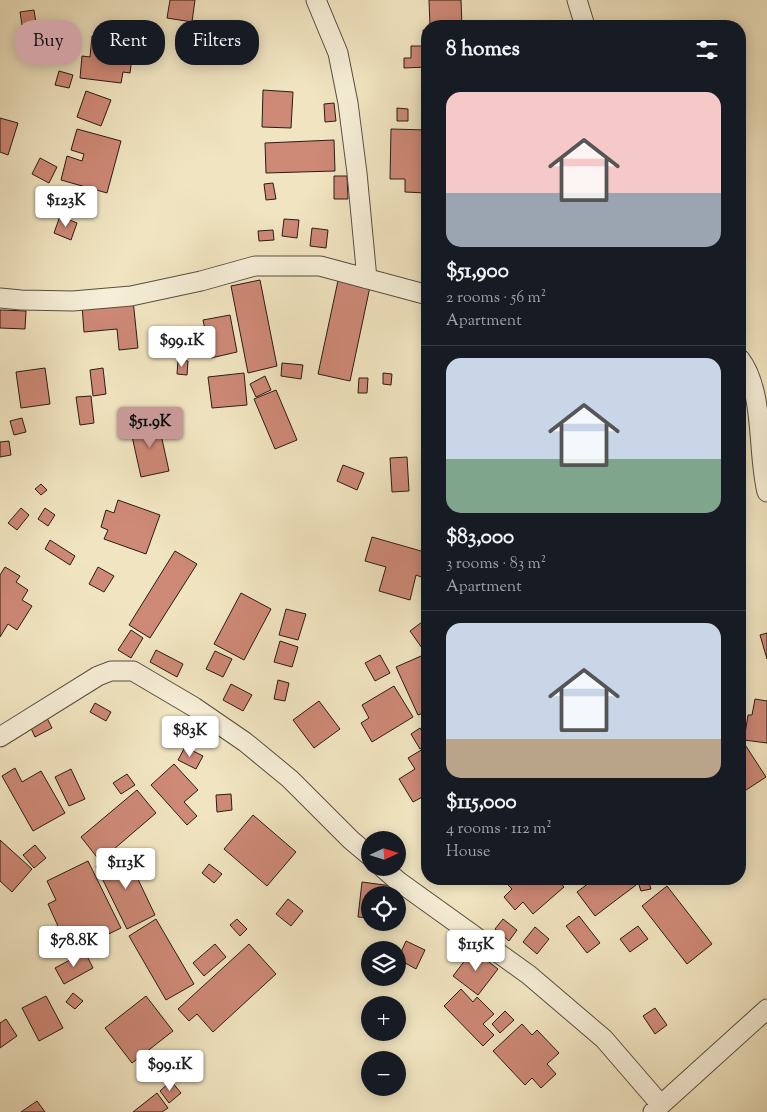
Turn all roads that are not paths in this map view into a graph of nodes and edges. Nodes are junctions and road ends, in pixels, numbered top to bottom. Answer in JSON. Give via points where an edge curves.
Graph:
{"nodes":[{"id":1,"x":316,"y":0,"type":"edge"},
{"id":2,"x":577,"y":0,"type":"edge"},
{"id":3,"x":583,"y":20,"type":"edge"},
{"id":4,"x":367,"y":279,"type":"junction"},
{"id":5,"x":421,"y":293,"type":"edge"},
{"id":6,"x":0,"y":298,"type":"edge"},
{"id":7,"x":746,"y":372,"type":"edge"},
{"id":8,"x":767,"y":492,"type":"edge"},
{"id":9,"x":0,"y":737,"type":"edge"},
{"id":10,"x":361,"y":848,"type":"edge"},
{"id":11,"x":392,"y":876,"type":"edge"},
{"id":12,"x":767,"y":1009,"type":"edge"},
{"id":13,"x":657,"y":1109,"type":"edge"}],
"edges":[{"from":1,"to":4,"type":"street","via":[[338,53],[348,103]]},
{"from":2,"to":3,"type":"street"},
{"from":4,"to":5,"type":"street"},
{"from":4,"to":6,"type":"street","via":[[320,266],[255,266],[131,296],[73,300]]},
{"from":7,"to":8,"type":"street","via":[[753,388]]},
{"from":9,"to":10,"type":"street","via":[[98,676],[111,671],[133,671],[245,742],[290,778]]},
{"from":11,"to":13,"type":"street","via":[[529,975],[604,1039]]},
{"from":12,"to":13,"type":"street"}]}
